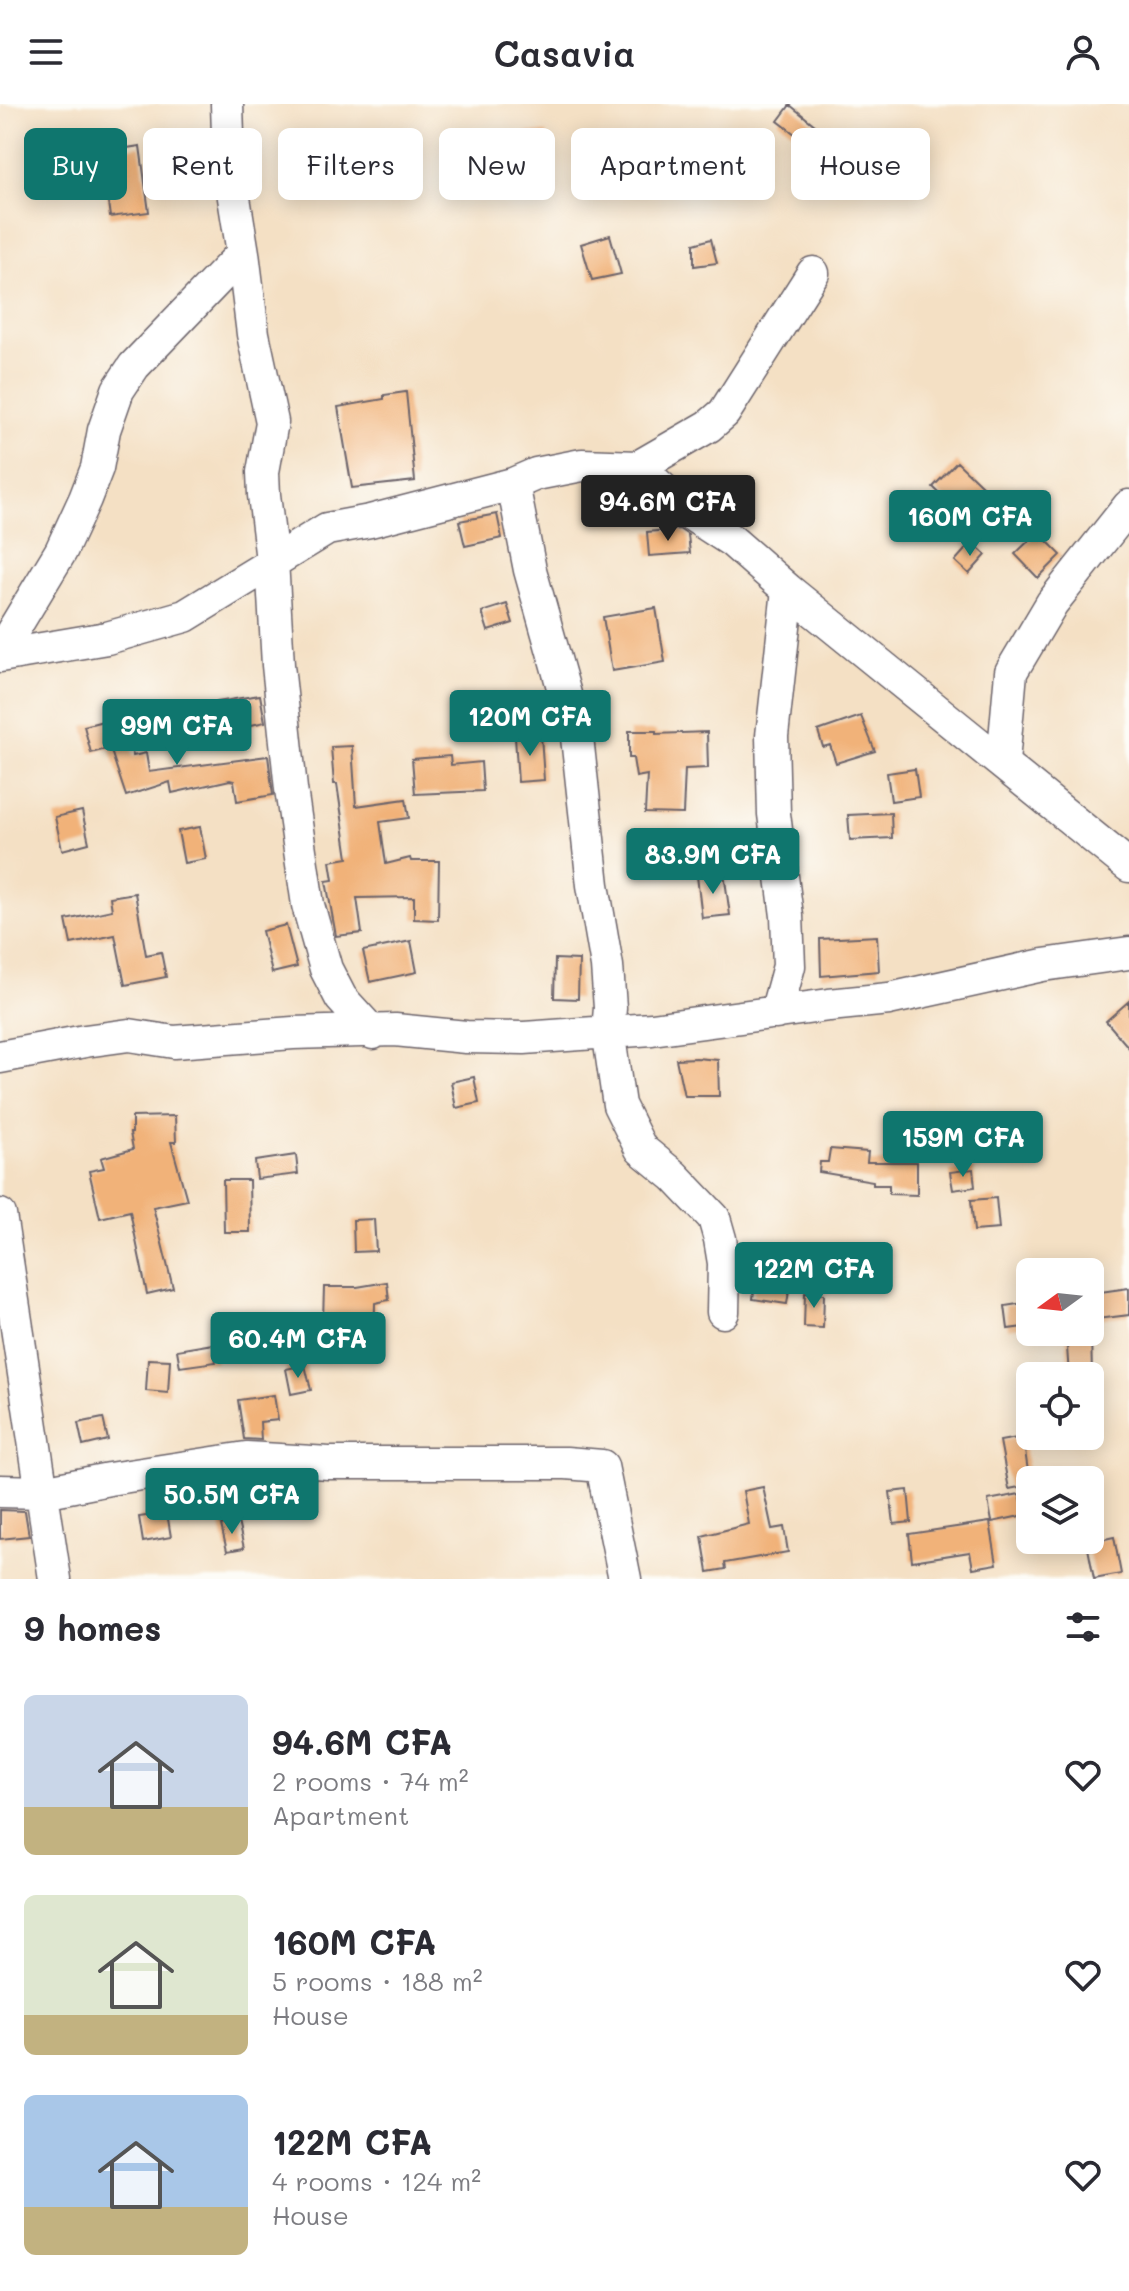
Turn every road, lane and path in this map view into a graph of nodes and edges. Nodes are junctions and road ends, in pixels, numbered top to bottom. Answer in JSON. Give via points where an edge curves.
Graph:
{"nodes":[{"id":1,"x":227,"y":104,"type":"edge"},
{"id":2,"x":243,"y":253,"type":"junction"},
{"id":3,"x":813,"y":273,"type":"dead end"},
{"id":4,"x":638,"y":467,"type":"junction"},
{"id":5,"x":513,"y":484,"type":"junction"},
{"id":6,"x":1129,"y":506,"type":"edge"},
{"id":7,"x":272,"y":560,"type":"junction"},
{"id":8,"x":788,"y":590,"type":"junction"},
{"id":9,"x":0,"y":654,"type":"edge"},
{"id":10,"x":1003,"y":762,"type":"junction"},
{"id":11,"x":1116,"y":837,"type":"edge"},
{"id":12,"x":1129,"y":866,"type":"edge"},
{"id":13,"x":1129,"y":953,"type":"edge"},
{"id":14,"x":776,"y":1013,"type":"junction"},
{"id":15,"x":608,"y":1030,"type":"junction"},
{"id":16,"x":373,"y":1033,"type":"junction"},
{"id":17,"x":0,"y":1057,"type":"edge"},
{"id":18,"x":0,"y":1215,"type":"edge"},
{"id":19,"x":723,"y":1312,"type":"dead end"},
{"id":20,"x":0,"y":1491,"type":"edge"},
{"id":21,"x":43,"y":1492,"type":"junction"},
{"id":22,"x":55,"y":1579,"type":"edge"},
{"id":23,"x":625,"y":1579,"type":"edge"}],
"edges":[{"from":1,"to":2,"type":"street","via":[[229,167]]},
{"from":2,"to":7,"type":"street","via":[[272,422],[263,472]]},
{"from":2,"to":9,"type":"street","via":[[134,366],[118,390],[85,499]]},
{"from":3,"to":4,"type":"street","via":[[724,413]]},
{"from":4,"to":5,"type":"street","via":[[582,465]]},
{"from":4,"to":8,"type":"street"},
{"from":5,"to":7,"type":"street","via":[[327,529]]},
{"from":5,"to":15,"type":"street","via":[[530,570],[577,737],[607,966]]},
{"from":6,"to":10,"type":"street","via":[[1052,603],[1011,672]]},
{"from":7,"to":9,"type":"street","via":[[185,616],[107,638]]},
{"from":7,"to":16,"type":"street","via":[[278,665],[308,905],[326,969],[341,998]]},
{"from":8,"to":10,"type":"street"},
{"from":8,"to":14,"type":"street","via":[[772,736],[789,966]]},
{"from":10,"to":11,"type":"street"},
{"from":11,"to":12,"type":"street"},
{"from":13,"to":14,"type":"street","via":[[1043,965],[889,999]]},
{"from":14,"to":15,"type":"street"},
{"from":15,"to":16,"type":"street","via":[[524,1038]]},
{"from":15,"to":19,"type":"street","via":[[619,1105],[641,1149],[714,1218],[724,1263]]},
{"from":16,"to":17,"type":"street","via":[[174,1042],[129,1035]]},
{"from":18,"to":21,"type":"street"},
{"from":20,"to":21,"type":"street"},
{"from":21,"to":22,"type":"street"},
{"from":21,"to":23,"type":"street","via":[[246,1458],[602,1466]]}]}
